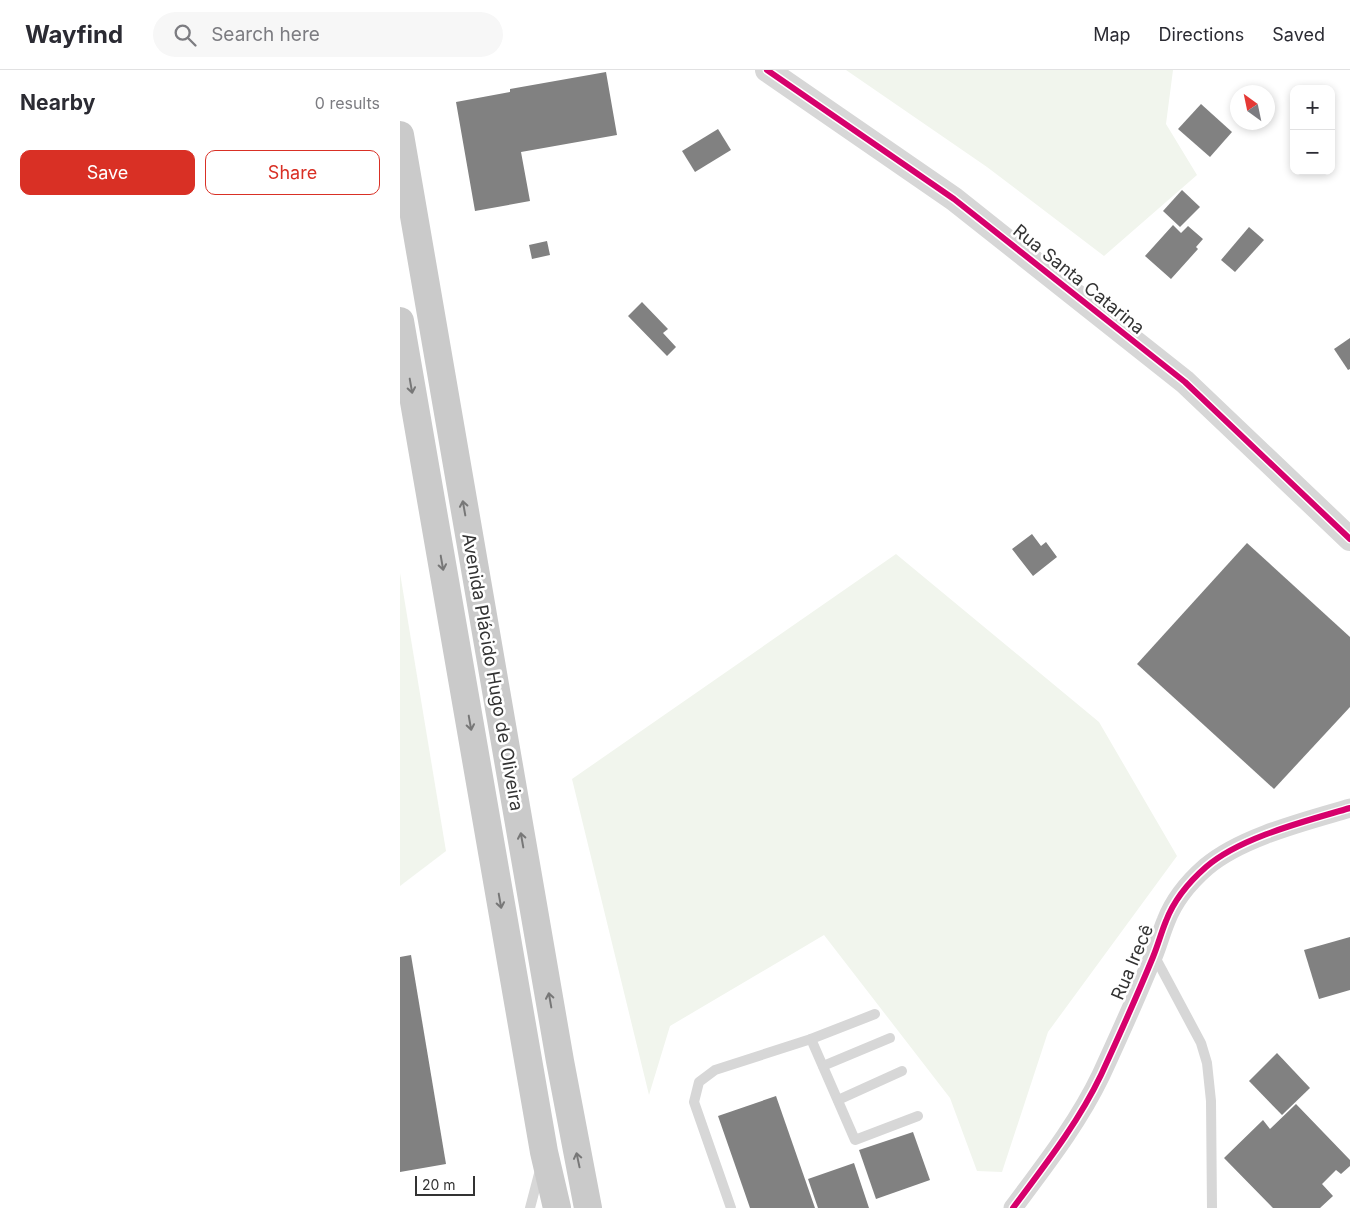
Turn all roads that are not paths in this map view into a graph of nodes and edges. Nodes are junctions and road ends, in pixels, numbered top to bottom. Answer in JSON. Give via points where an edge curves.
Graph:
{"nodes":[{"id":1,"x":767,"y":70,"type":"edge"},
{"id":2,"x":400,"y":135,"type":"edge"},
{"id":3,"x":400,"y":321,"type":"edge"},
{"id":4,"x":1350,"y":539,"type":"edge"},
{"id":5,"x":1350,"y":808,"type":"edge"},
{"id":6,"x":1154,"y":955,"type":"junction"},
{"id":7,"x":875,"y":1014,"type":"dead end"},
{"id":8,"x":890,"y":1038,"type":"dead end"},
{"id":9,"x":811,"y":1039,"type":"junction"},
{"id":10,"x":823,"y":1066,"type":"junction"},
{"id":11,"x":902,"y":1071,"type":"dead end"},
{"id":12,"x":838,"y":1100,"type":"junction"},
{"id":13,"x":918,"y":1116,"type":"dead end"},
{"id":14,"x":544,"y":1152,"type":"junction"},
{"id":15,"x":530,"y":1208,"type":"edge"},
{"id":16,"x":557,"y":1208,"type":"edge"},
{"id":17,"x":588,"y":1208,"type":"edge"},
{"id":18,"x":731,"y":1208,"type":"edge"},
{"id":19,"x":1013,"y":1208,"type":"edge"},
{"id":20,"x":1212,"y":1208,"type":"edge"}],
"edges":[{"from":1,"to":4,"type":"street","name":"Rua Santa Catarina","via":[[954,199],[1185,382]]},
{"from":17,"to":2,"type":"main road","name":"Avenida Plácido Hugo de Oliveira","one_way":true,"via":[[558,1052]]},
{"from":3,"to":14,"type":"main road","name":"Avenida Plácido Hugo de Oliveira","one_way":true},
{"from":5,"to":6,"type":"street","name":"Rua Irecê","via":[[1260,837],[1208,865],[1192,879],[1177,900],[1166,919]]},
{"from":6,"to":19,"type":"street","name":"Rua Irecê","via":[[1100,1076],[1073,1126]]},
{"from":6,"to":20,"type":"lane","via":[[1201,1043],[1207,1063],[1211,1101]]},
{"from":7,"to":9,"type":"lane"},
{"from":8,"to":10,"type":"lane"},
{"from":9,"to":10,"type":"lane"},
{"from":9,"to":18,"type":"lane","via":[[715,1070],[699,1082],[694,1102]]},
{"from":10,"to":12,"type":"lane"},
{"from":11,"to":12,"type":"lane"},
{"from":12,"to":13,"type":"lane","via":[[855,1140]]},
{"from":14,"to":15,"type":"lane"},
{"from":14,"to":16,"type":"main road","name":"Avenida Plácido Hugo de Oliveira"}]}
